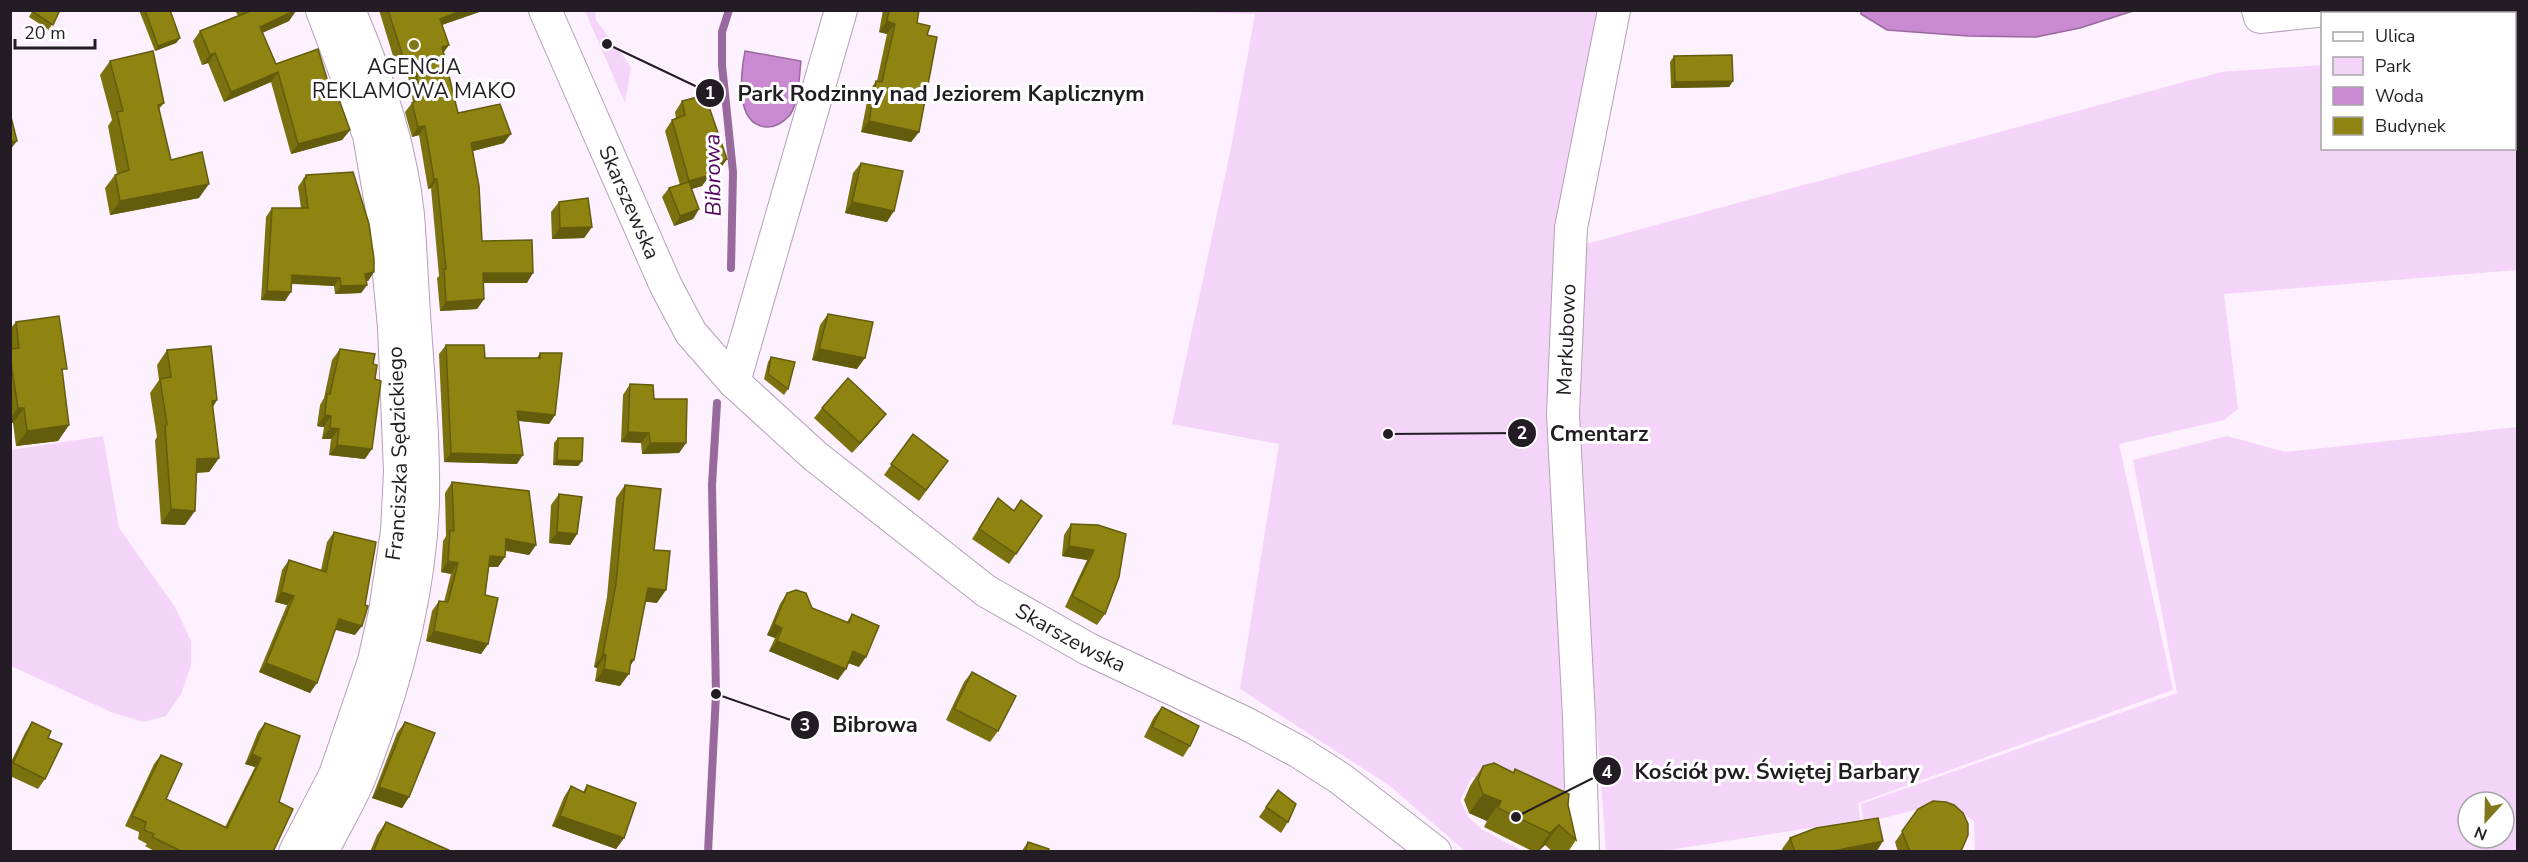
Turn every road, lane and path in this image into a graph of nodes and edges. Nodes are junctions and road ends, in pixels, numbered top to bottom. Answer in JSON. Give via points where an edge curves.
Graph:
{"nodes":[{"id":1,"x":322,"y":10,"type":"edge"},
{"id":2,"x":349,"y":10,"type":"edge"},
{"id":3,"x":545,"y":10,"type":"edge"},
{"id":4,"x":841,"y":10,"type":"edge"},
{"id":5,"x":1614,"y":10,"type":"edge"},
{"id":6,"x":2258,"y":10,"type":"edge"},
{"id":7,"x":2326,"y":10,"type":"edge"},
{"id":8,"x":734,"y":382,"type":"junction"},
{"id":9,"x":295,"y":852,"type":"edge"},
{"id":10,"x":322,"y":852,"type":"edge"},
{"id":11,"x":1436,"y":852,"type":"edge"},
{"id":12,"x":1583,"y":852,"type":"edge"}],
"edges":[{"from":1,"to":9,"type":"street","name":"Franciszka Sędzickiego","via":[[369,135],[382,210],[394,327],[400,471],[397,531],[374,661],[335,775]]},
{"from":2,"to":10,"type":"street","name":"Franciszka Sędzickiego","via":[[395,144],[408,213],[422,413],[423,501],[408,622],[391,686],[359,779]]},
{"from":3,"to":8,"type":"street","name":"Skarszewska","via":[[666,286],[692,333]]},
{"from":4,"to":8,"type":"street"},
{"from":5,"to":12,"type":"street","name":"Markubowo","via":[[1571,228],[1563,414]]},
{"from":6,"to":7,"type":"street","via":[[2260,17]]},
{"from":8,"to":11,"type":"street","name":"Skarszewska","via":[[815,456],[986,591],[1088,649],[1299,752],[1341,778]]}]}
